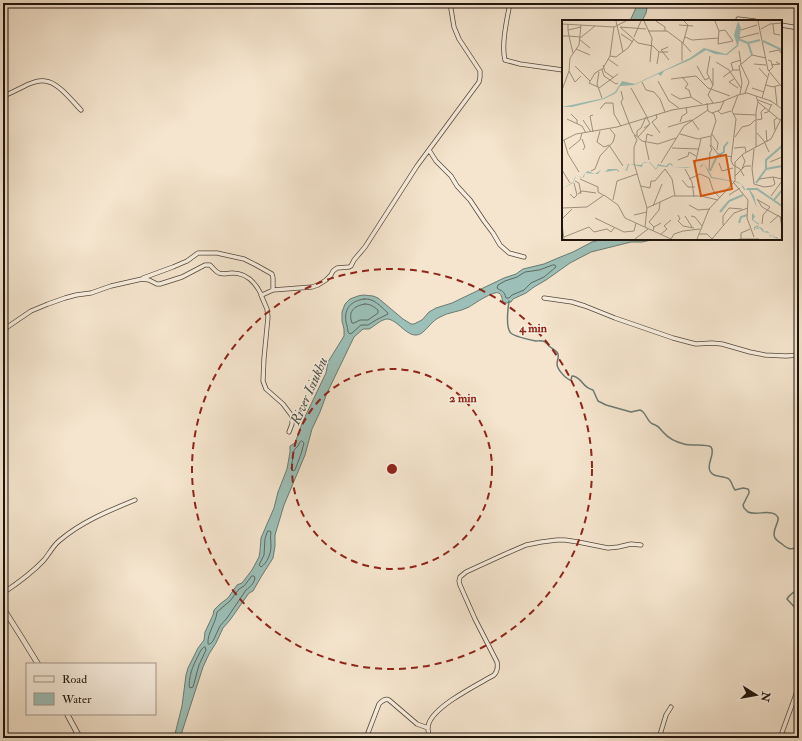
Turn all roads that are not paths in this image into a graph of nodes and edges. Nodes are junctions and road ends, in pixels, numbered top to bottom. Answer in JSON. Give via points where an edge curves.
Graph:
{"nodes":[{"id":1,"x":163,"y":3,"type":"edge"},
{"id":2,"x":176,"y":3,"type":"edge"},
{"id":3,"x":450,"y":3,"type":"edge"},
{"id":4,"x":510,"y":3,"type":"edge"},
{"id":5,"x":738,"y":19,"type":"dead end"},
{"id":6,"x":746,"y":20,"type":"edge"},
{"id":7,"x":782,"y":25,"type":"edge"},
{"id":8,"x":799,"y":28,"type":"edge"},
{"id":9,"x":562,"y":70,"type":"edge"},
{"id":10,"x":3,"y":96,"type":"edge"},
{"id":11,"x":81,"y":110,"type":"dead end"},
{"id":12,"x":429,"y":150,"type":"junction"},
{"id":13,"x":524,"y":257,"type":"dead end"},
{"id":14,"x":142,"y":279,"type":"junction"},
{"id":15,"x":273,"y":290,"type":"junction"},
{"id":16,"x":261,"y":295,"type":"junction"},
{"id":17,"x":544,"y":298,"type":"dead end"},
{"id":18,"x":3,"y":330,"type":"edge"},
{"id":19,"x":799,"y":355,"type":"edge"},
{"id":20,"x":290,"y":432,"type":"dead end"},
{"id":21,"x":135,"y":500,"type":"dead end"},
{"id":22,"x":641,"y":545,"type":"dead end"},
{"id":23,"x":3,"y":593,"type":"edge"},
{"id":24,"x":3,"y":608,"type":"edge"},
{"id":25,"x":5,"y":615,"type":"edge"},
{"id":26,"x":37,"y":663,"type":"edge"},
{"id":27,"x":799,"y":686,"type":"edge"},
{"id":28,"x":671,"y":707,"type":"dead end"},
{"id":29,"x":68,"y":715,"type":"edge"},
{"id":30,"x":428,"y":728,"type":"junction"},
{"id":31,"x":80,"y":738,"type":"edge"},
{"id":32,"x":366,"y":738,"type":"edge"},
{"id":33,"x":430,"y":738,"type":"edge"},
{"id":34,"x":659,"y":738,"type":"edge"},
{"id":35,"x":780,"y":738,"type":"edge"}],
"edges":[{"from":1,"to":2,"type":"street","via":[[171,6]]},
{"from":3,"to":12,"type":"street","via":[[456,33],[478,68],[480,77]]},
{"from":4,"to":9,"type":"street","via":[[504,38],[505,60]]},
{"from":5,"to":6,"type":"street"},
{"from":7,"to":8,"type":"street"},
{"from":10,"to":11,"type":"street","via":[[29,84],[45,81],[58,87]]},
{"from":12,"to":13,"type":"street","via":[[470,200],[500,245],[509,253]]},
{"from":12,"to":15,"type":"street","via":[[351,266],[337,268],[326,280],[312,288]]},
{"from":14,"to":15,"type":"street","via":[[188,261],[198,253],[216,253],[244,259],[272,274]]},
{"from":14,"to":16,"type":"street","via":[[160,284],[208,265],[220,274],[234,273],[250,279],[258,287]]},
{"from":14,"to":18,"type":"street","via":[[48,304],[31,311]]},
{"from":15,"to":16,"type":"street"},
{"from":16,"to":20,"type":"street","via":[[268,312],[263,381],[266,389],[292,416]]},
{"from":17,"to":19,"type":"street","via":[[578,303],[696,344],[722,344],[765,355]]},
{"from":21,"to":23,"type":"street","via":[[107,511],[69,533],[27,576]]},
{"from":22,"to":30,"type":"street","via":[[608,548],[565,540],[541,542],[503,555],[463,574],[460,584],[498,667],[494,675],[448,702],[434,716]]},
{"from":24,"to":25,"type":"street"},
{"from":25,"to":26,"type":"street"},
{"from":27,"to":35,"type":"street"},
{"from":28,"to":34,"type":"street"},
{"from":29,"to":31,"type":"street"},
{"from":30,"to":32,"type":"street","via":[[417,724],[385,699],[379,704]]},
{"from":30,"to":33,"type":"street"}]}
